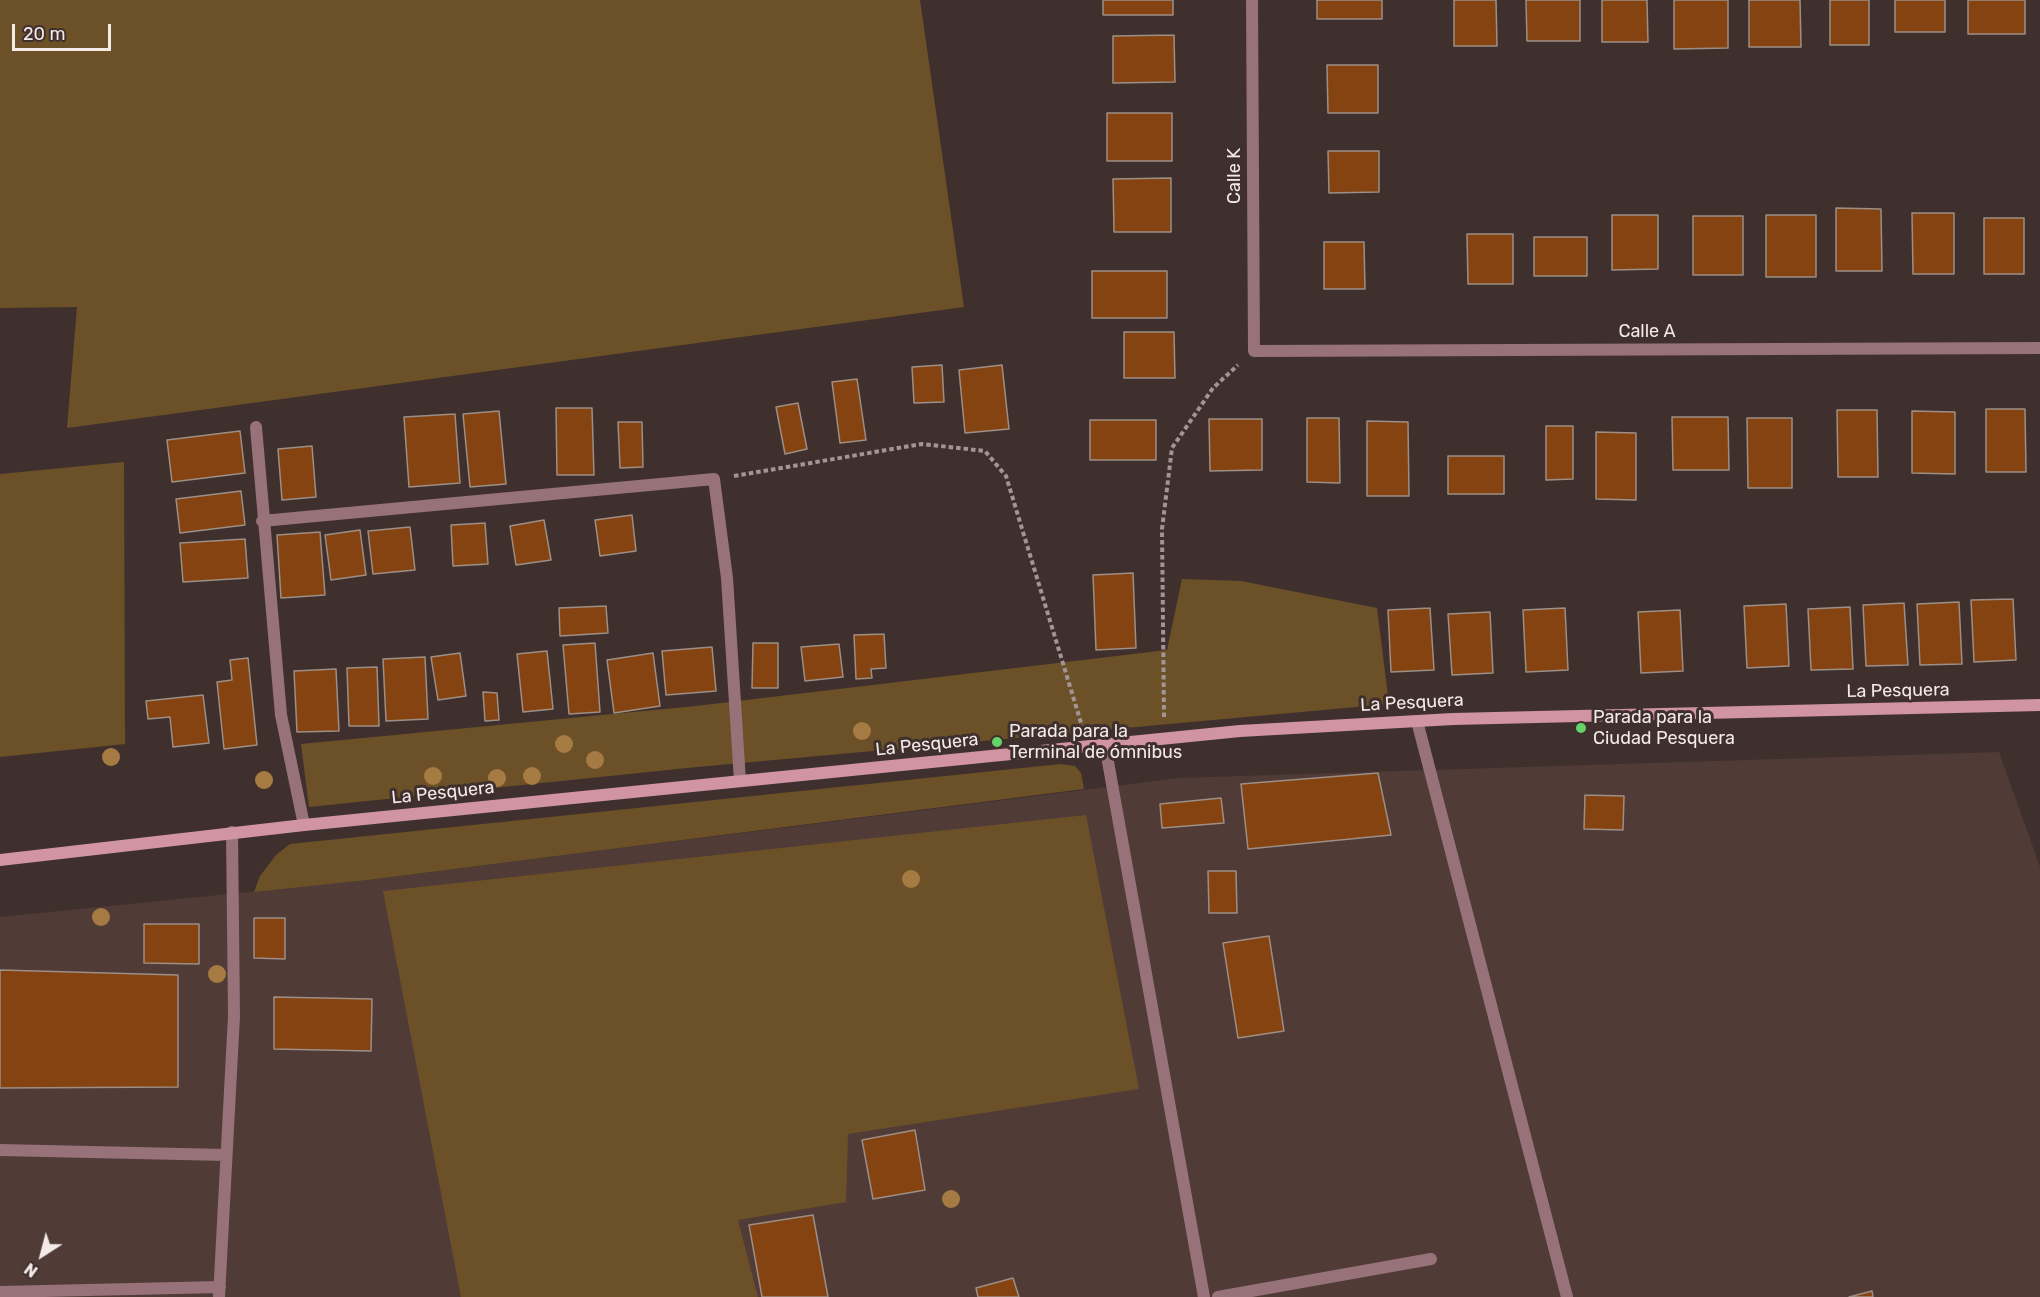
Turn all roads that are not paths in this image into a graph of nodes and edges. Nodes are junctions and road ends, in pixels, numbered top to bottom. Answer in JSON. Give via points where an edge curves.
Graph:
{"nodes":[{"id":1,"x":1252,"y":0,"type":"edge"},
{"id":2,"x":2040,"y":348,"type":"edge"},
{"id":3,"x":1254,"y":351,"type":"joint"},
{"id":4,"x":256,"y":427,"type":"dead end"},
{"id":5,"x":262,"y":521,"type":"junction"},
{"id":6,"x":2040,"y":705,"type":"edge"},
{"id":7,"x":1418,"y":721,"type":"junction"},
{"id":8,"x":1105,"y":745,"type":"junction"},
{"id":9,"x":740,"y":781,"type":"junction"},
{"id":10,"x":304,"y":825,"type":"junction"},
{"id":11,"x":232,"y":832,"type":"junction"},
{"id":12,"x":0,"y":860,"type":"edge"},
{"id":13,"x":0,"y":1150,"type":"edge"},
{"id":14,"x":226,"y":1155,"type":"junction"},
{"id":15,"x":1431,"y":1259,"type":"dead end"},
{"id":16,"x":0,"y":1292,"type":"edge"},
{"id":17,"x":220,"y":1292,"type":"edge"},
{"id":18,"x":1204,"y":1297,"type":"edge"},
{"id":19,"x":1218,"y":1297,"type":"edge"},
{"id":20,"x":1567,"y":1297,"type":"edge"}],
"edges":[{"from":1,"to":3,"type":"street","name":"Calle K"},
{"from":2,"to":3,"type":"street","name":"Calle A"},
{"from":4,"to":5,"type":"street"},
{"from":5,"to":9,"type":"street","via":[[714,479],[727,578]]},
{"from":5,"to":10,"type":"street","via":[[280,715]]},
{"from":6,"to":7,"type":"main road","name":"La Pesquera"},
{"from":7,"to":8,"type":"main road","name":"La Pesquera","via":[[1240,731]]},
{"from":7,"to":20,"type":"street"},
{"from":8,"to":9,"type":"main road","name":"La Pesquera"},
{"from":8,"to":18,"type":"street"},
{"from":9,"to":10,"type":"main road","name":"La Pesquera"},
{"from":10,"to":11,"type":"main road","name":"La Pesquera"},
{"from":11,"to":12,"type":"main road","name":"La Pesquera"},
{"from":11,"to":14,"type":"street","via":[[234,1016]]},
{"from":13,"to":14,"type":"street"},
{"from":14,"to":17,"type":"street"},
{"from":15,"to":19,"type":"street"},
{"from":16,"to":17,"type":"street"}]}
